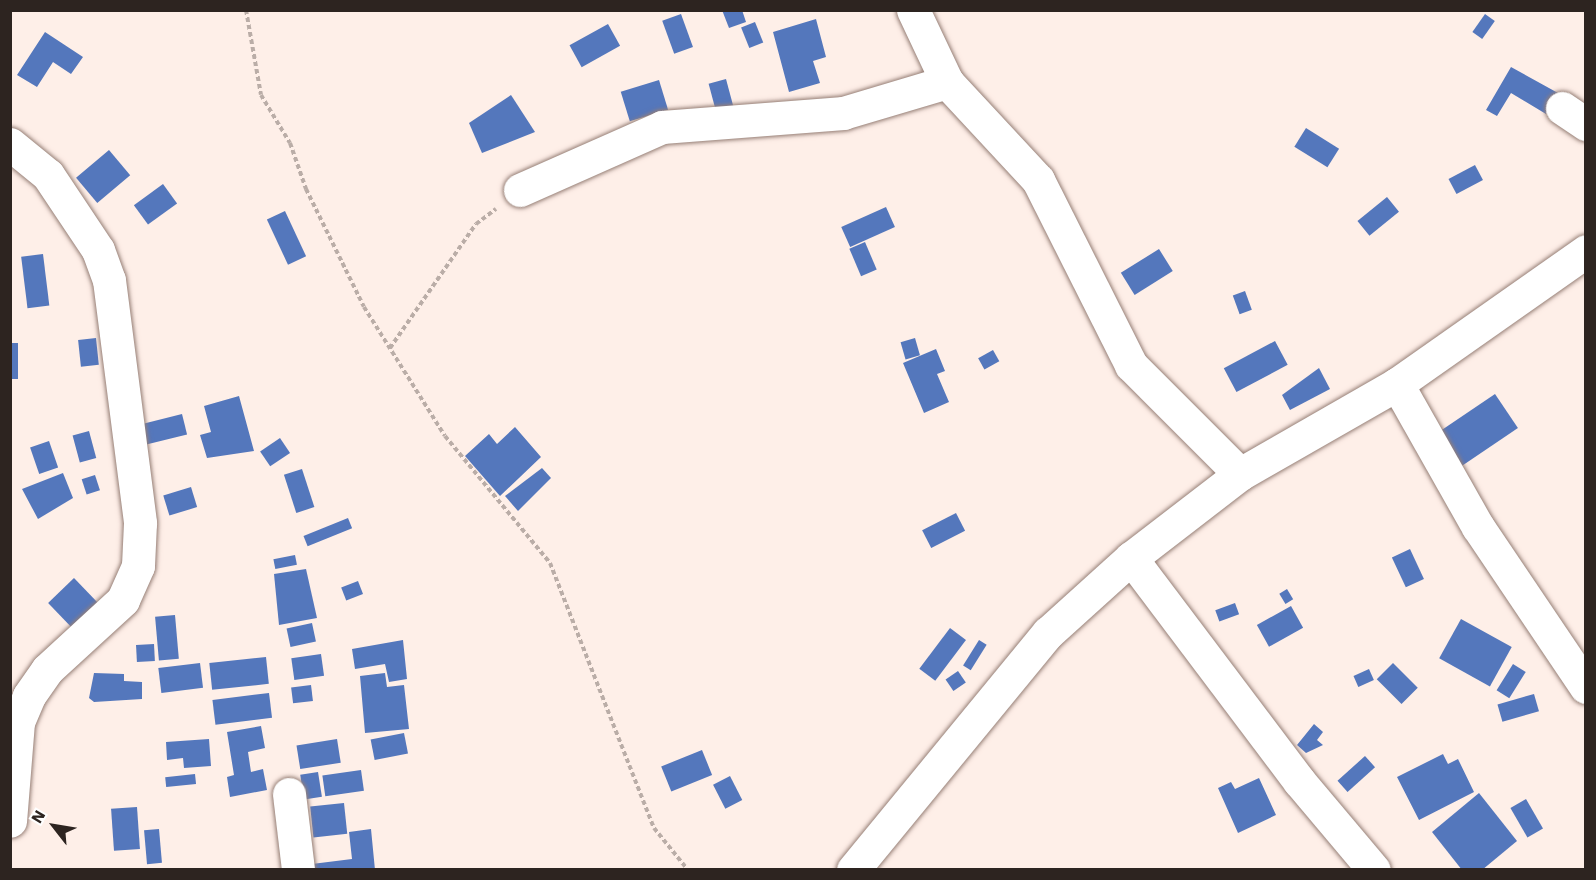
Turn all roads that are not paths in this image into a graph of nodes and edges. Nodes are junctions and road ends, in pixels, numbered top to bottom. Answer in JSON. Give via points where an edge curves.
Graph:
{"nodes":[{"id":1,"x":913,"y":10,"type":"edge"},
{"id":2,"x":947,"y":81,"type":"junction"},
{"id":3,"x":10,"y":144,"type":"edge"},
{"id":4,"x":520,"y":190,"type":"road end"},
{"id":5,"x":1586,"y":251,"type":"edge"},
{"id":6,"x":1396,"y":384,"type":"junction"},
{"id":7,"x":1240,"y":474,"type":"junction"},
{"id":8,"x":1131,"y":558,"type":"junction"},
{"id":9,"x":1586,"y":687,"type":"edge"},
{"id":10,"x":289,"y":794,"type":"dead end"},
{"id":11,"x":10,"y":821,"type":"edge"},
{"id":12,"x":298,"y":870,"type":"edge"},
{"id":13,"x":853,"y":870,"type":"edge"},
{"id":14,"x":1374,"y":870,"type":"edge"}],
"edges":[{"from":1,"to":2,"type":"street"},
{"from":2,"to":4,"type":"street","via":[[843,113],[662,127]]},
{"from":2,"to":7,"type":"street","via":[[1038,180],[1131,365]]},
{"from":3,"to":11,"type":"street","via":[[48,175],[98,250],[109,280],[140,546],[133,582],[123,600],[47,670],[29,696],[18,722]]},
{"from":5,"to":6,"type":"street"},
{"from":6,"to":7,"type":"street"},
{"from":6,"to":9,"type":"street","via":[[1478,527]]},
{"from":7,"to":8,"type":"street"},
{"from":8,"to":13,"type":"street","via":[[1048,633]]},
{"from":8,"to":14,"type":"street","via":[[1299,780]]},
{"from":10,"to":12,"type":"street"}]}
